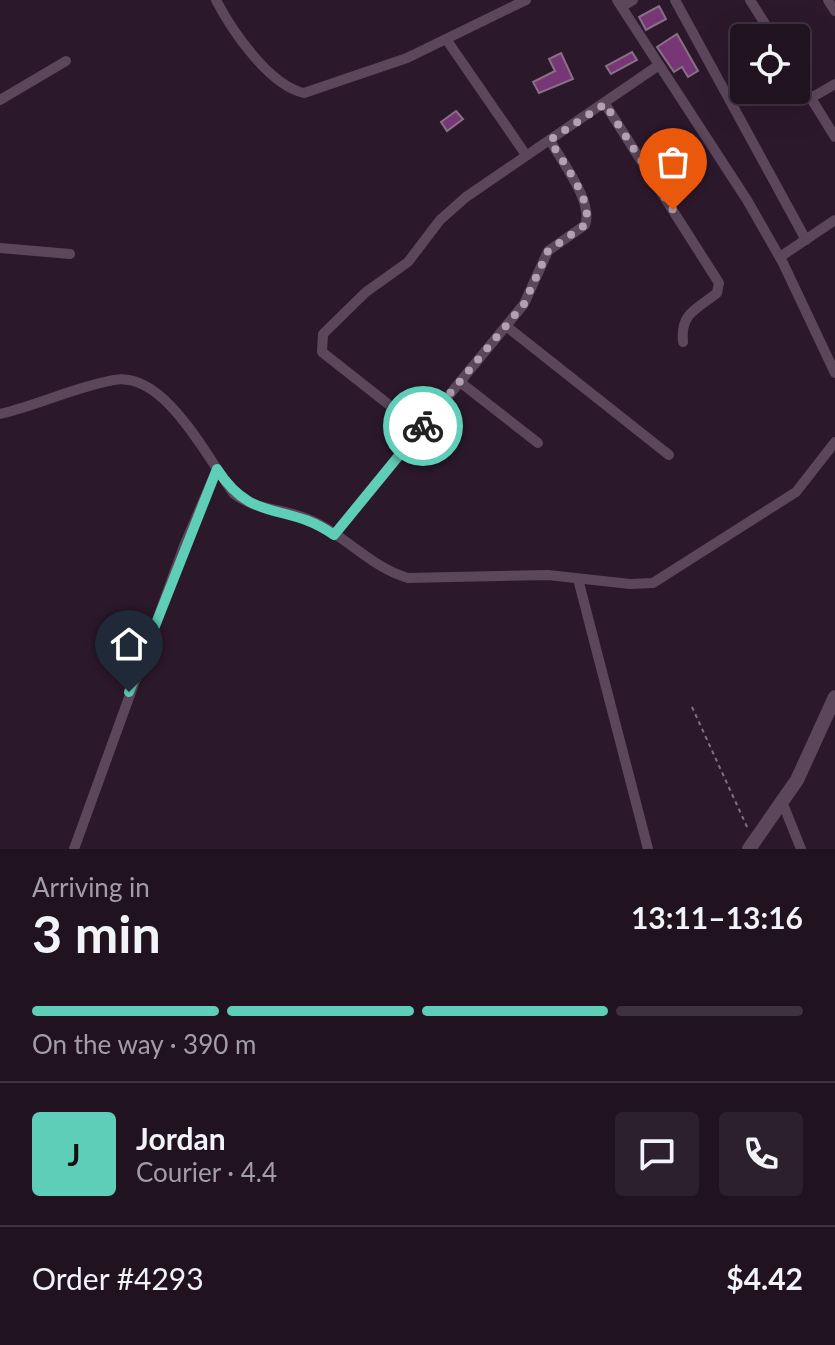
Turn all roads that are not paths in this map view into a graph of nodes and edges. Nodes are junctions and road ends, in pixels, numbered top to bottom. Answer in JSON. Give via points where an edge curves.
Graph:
{"nodes":[{"id":1,"x":216,"y":0,"type":"edge"},
{"id":2,"x":526,"y":0,"type":"edge"},
{"id":3,"x":633,"y":0,"type":"edge"},
{"id":4,"x":675,"y":0,"type":"edge"},
{"id":5,"x":828,"y":0,"type":"edge"},
{"id":6,"x":754,"y":1,"type":"edge"},
{"id":7,"x":620,"y":3,"type":"edge"},
{"id":8,"x":835,"y":11,"type":"edge"},
{"id":9,"x":766,"y":24,"type":"edge"},
{"id":10,"x":446,"y":39,"type":"junction"},
{"id":11,"x":66,"y":61,"type":"dead end"},
{"id":12,"x":659,"y":65,"type":"junction"},
{"id":13,"x":835,"y":84,"type":"edge"},
{"id":14,"x":811,"y":98,"type":"joint"},
{"id":15,"x":0,"y":100,"type":"edge"},
{"id":16,"x":605,"y":104,"type":"junction"},
{"id":17,"x":835,"y":137,"type":"edge"},
{"id":18,"x":550,"y":140,"type":"junction"},
{"id":19,"x":526,"y":155,"type":"junction"},
{"id":20,"x":835,"y":220,"type":"edge"},
{"id":21,"x":806,"y":240,"type":"junction"},
{"id":22,"x":0,"y":248,"type":"edge"},
{"id":23,"x":70,"y":254,"type":"dead end"},
{"id":24,"x":780,"y":257,"type":"junction"},
{"id":25,"x":506,"y":326,"type":"junction"},
{"id":26,"x":683,"y":342,"type":"dead end"},
{"id":27,"x":835,"y":373,"type":"edge"},
{"id":28,"x":460,"y":382,"type":"junction"},
{"id":29,"x":0,"y":414,"type":"edge"},
{"id":30,"x":421,"y":430,"type":"junction"},
{"id":31,"x":835,"y":442,"type":"edge"},
{"id":32,"x":538,"y":443,"type":"dead end"},
{"id":33,"x":669,"y":455,"type":"dead end"},
{"id":34,"x":217,"y":469,"type":"junction"},
{"id":35,"x":334,"y":535,"type":"junction"},
{"id":36,"x":578,"y":579,"type":"junction"},
{"id":37,"x":835,"y":697,"type":"edge"},
{"id":38,"x":783,"y":804,"type":"junction"},
{"id":39,"x":754,"y":843,"type":"edge"},
{"id":40,"x":74,"y":849,"type":"edge"},
{"id":41,"x":648,"y":849,"type":"edge"},
{"id":42,"x":801,"y":849,"type":"edge"}],
"edges":[{"from":1,"to":10,"type":"street","via":[[247,47],[287,87],[304,93]]},
{"from":2,"to":10,"type":"street"},
{"from":3,"to":7,"type":"street"},
{"from":4,"to":21,"type":"street"},
{"from":5,"to":8,"type":"street"},
{"from":6,"to":9,"type":"street"},
{"from":7,"to":12,"type":"street"},
{"from":10,"to":19,"type":"street"},
{"from":11,"to":15,"type":"street"},
{"from":12,"to":16,"type":"street"},
{"from":12,"to":24,"type":"street"},
{"from":13,"to":14,"type":"street"},
{"from":14,"to":17,"type":"street"},
{"from":16,"to":18,"type":"street"},
{"from":16,"to":26,"type":"street","via":[[719,283],[717,293],[684,319]]},
{"from":18,"to":19,"type":"street"},
{"from":18,"to":25,"type":"street","via":[[584,198],[588,219],[548,251],[524,304]]},
{"from":19,"to":30,"type":"street","via":[[440,220],[408,262],[366,292],[323,334],[322,352]]},
{"from":20,"to":21,"type":"street"},
{"from":21,"to":24,"type":"street"},
{"from":22,"to":23,"type":"street"},
{"from":24,"to":27,"type":"street"},
{"from":25,"to":28,"type":"street"},
{"from":25,"to":33,"type":"street"},
{"from":28,"to":30,"type":"street"},
{"from":28,"to":32,"type":"street"},
{"from":29,"to":34,"type":"street","via":[[114,380],[139,380],[162,396]]},
{"from":30,"to":35,"type":"street"},
{"from":31,"to":36,"type":"street","via":[[796,492],[663,578],[644,585]]},
{"from":34,"to":35,"type":"street","via":[[243,501],[306,518]]},
{"from":34,"to":40,"type":"street"},
{"from":35,"to":36,"type":"street","via":[[408,578]]},
{"from":36,"to":41,"type":"street"},
{"from":37,"to":38,"type":"street"},
{"from":38,"to":39,"type":"street"},
{"from":38,"to":42,"type":"street"}]}
